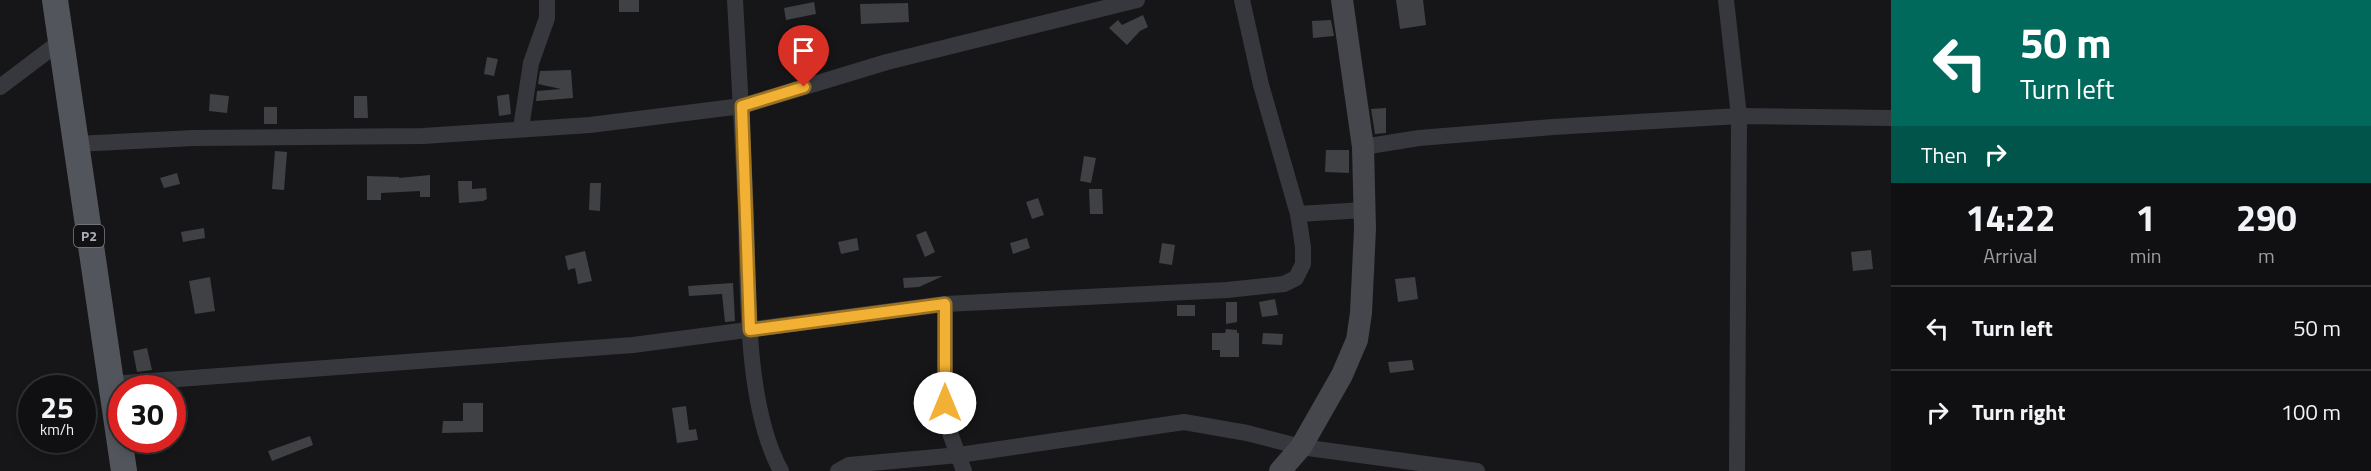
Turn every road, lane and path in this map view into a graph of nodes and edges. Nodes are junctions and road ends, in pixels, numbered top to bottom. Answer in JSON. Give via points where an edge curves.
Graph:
{"nodes":[{"id":1,"x":55,"y":0,"type":"edge"},
{"id":2,"x":547,"y":0,"type":"edge"},
{"id":3,"x":735,"y":0,"type":"edge"},
{"id":4,"x":1137,"y":0,"type":"edge"},
{"id":5,"x":1242,"y":0,"type":"edge"},
{"id":6,"x":1342,"y":0,"type":"edge"},
{"id":7,"x":1726,"y":0,"type":"edge"},
{"id":8,"x":61,"y":41,"type":"junction"},
{"id":9,"x":0,"y":87,"type":"edge"},
{"id":10,"x":742,"y":106,"type":"junction"},
{"id":11,"x":1739,"y":116,"type":"junction"},
{"id":12,"x":1891,"y":118,"type":"edge"},
{"id":13,"x":521,"y":128,"type":"junction"},
{"id":14,"x":76,"y":144,"type":"junction"},
{"id":15,"x":1363,"y":147,"type":"junction"},
{"id":16,"x":1364,"y":210,"type":"junction"},
{"id":17,"x":1298,"y":214,"type":"junction"},
{"id":18,"x":945,"y":304,"type":"junction"},
{"id":19,"x":750,"y":330,"type":"junction"},
{"id":20,"x":110,"y":375,"type":"edge"},
{"id":21,"x":186,"y":378,"type":"edge"},
{"id":22,"x":1301,"y":447,"type":"junction"},
{"id":23,"x":121,"y":453,"type":"edge"},
{"id":24,"x":959,"y":455,"type":"junction"},
{"id":25,"x":124,"y":471,"type":"edge"},
{"id":26,"x":781,"y":471,"type":"edge"},
{"id":27,"x":838,"y":471,"type":"edge"},
{"id":28,"x":964,"y":471,"type":"edge"},
{"id":29,"x":1280,"y":471,"type":"edge"},
{"id":30,"x":1477,"y":471,"type":"edge"},
{"id":31,"x":1737,"y":471,"type":"edge"}],
"edges":[{"from":1,"to":8,"type":"main road","number":"P2"},
{"from":2,"to":13,"type":"street","via":[[547,18],[530,72]]},
{"from":3,"to":10,"type":"street"},
{"from":4,"to":10,"type":"street","via":[[887,62]]},
{"from":5,"to":17,"type":"street","via":[[1261,85]]},
{"from":6,"to":15,"type":"main road"},
{"from":7,"to":11,"type":"street"},
{"from":8,"to":9,"type":"street"},
{"from":8,"to":14,"type":"main road","number":"P2"},
{"from":10,"to":13,"type":"street","via":[[590,125]]},
{"from":10,"to":19,"type":"street"},
{"from":11,"to":12,"type":"street"},
{"from":11,"to":15,"type":"street","via":[[1419,138]]},
{"from":11,"to":31,"type":"street"},
{"from":13,"to":14,"type":"street","via":[[423,136],[194,138]]},
{"from":14,"to":20,"type":"main road","number":"P2"},
{"from":15,"to":16,"type":"main road"},
{"from":16,"to":17,"type":"street"},
{"from":16,"to":22,"type":"main road","via":[[1357,340]]},
{"from":17,"to":18,"type":"street","via":[[1303,264],[1296,278],[1284,284],[1227,291]]},
{"from":18,"to":19,"type":"street"},
{"from":18,"to":24,"type":"street","via":[[947,425]]},
{"from":19,"to":21,"type":"street","via":[[633,345]]},
{"from":19,"to":26,"type":"street","via":[[758,403]]},
{"from":22,"to":24,"type":"street","via":[[1184,422]]},
{"from":22,"to":29,"type":"main road"},
{"from":22,"to":30,"type":"street"},
{"from":23,"to":25,"type":"main road","number":"P2"},
{"from":24,"to":27,"type":"street","via":[[849,465]]},
{"from":24,"to":28,"type":"street"}]}
